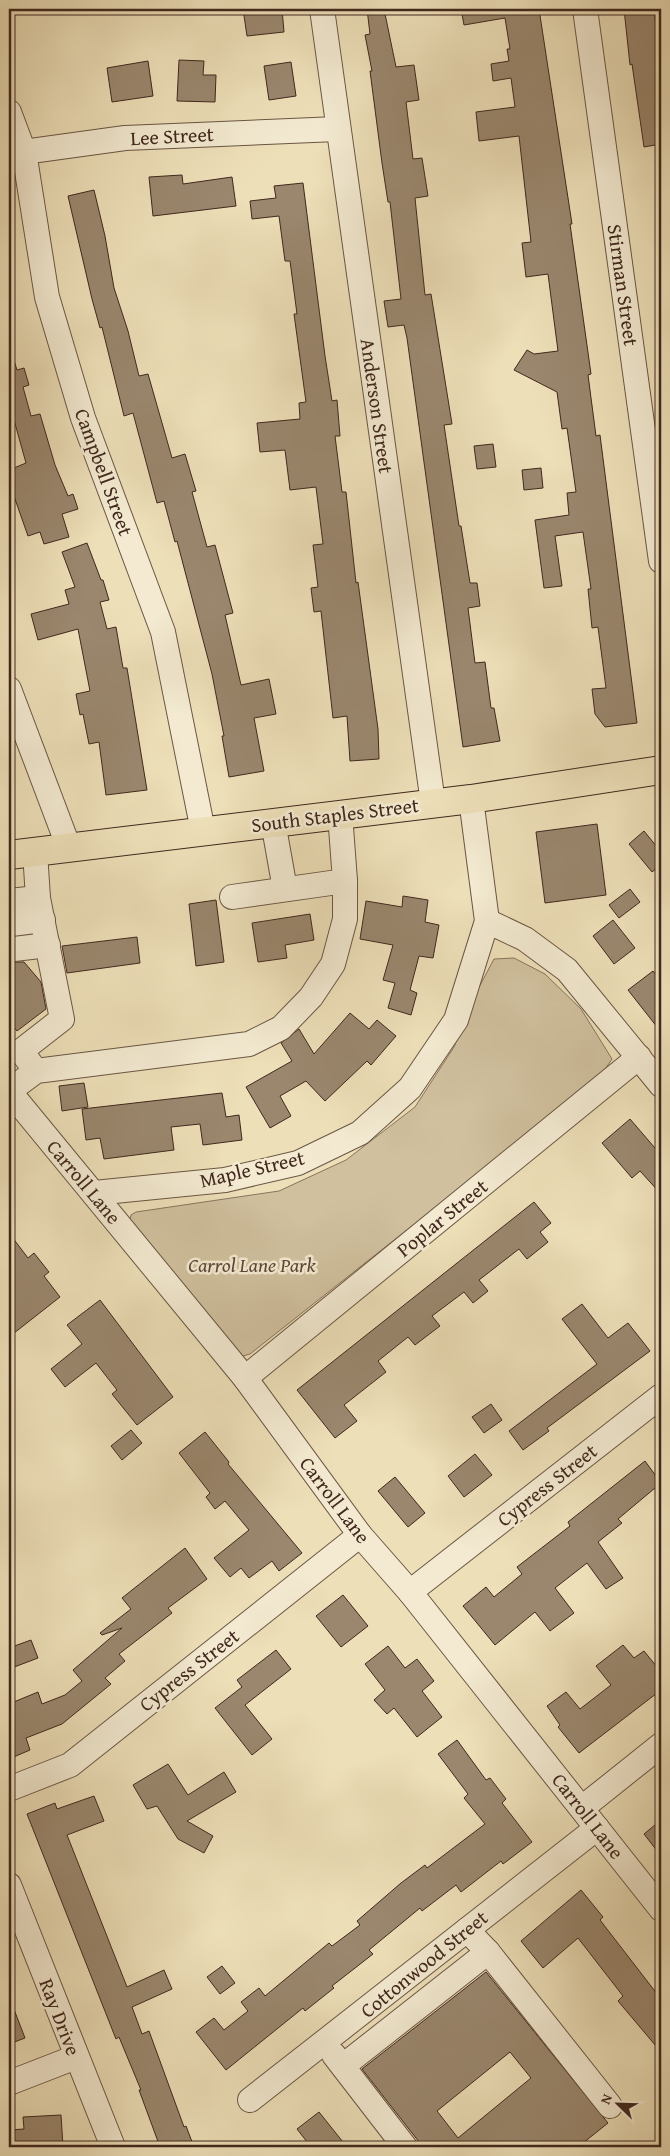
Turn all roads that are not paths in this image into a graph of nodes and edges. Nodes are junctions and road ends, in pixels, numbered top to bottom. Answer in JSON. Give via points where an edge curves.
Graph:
{"nodes":[{"id":1,"x":322,"y":9,"type":"edge"},
{"id":2,"x":584,"y":9,"type":"edge"},
{"id":3,"x":9,"y":112,"type":"edge"},
{"id":4,"x":337,"y":129,"type":"junction"},
{"id":5,"x":17,"y":153,"type":"edge"},
{"id":6,"x":661,"y":561,"type":"edge"},
{"id":7,"x":9,"y":688,"type":"edge"},
{"id":8,"x":661,"y":770,"type":"edge"},
{"id":9,"x":472,"y":800,"type":"junction"},
{"id":10,"x":433,"y":803,"type":"junction"},
{"id":11,"x":340,"y":814,"type":"junction"},
{"id":12,"x":273,"y":822,"type":"junction"},
{"id":13,"x":203,"y":831,"type":"junction"},
{"id":14,"x":69,"y":848,"type":"junction"},
{"id":15,"x":22,"y":853,"type":"edge"},
{"id":16,"x":345,"y":881,"type":"junction"},
{"id":17,"x":285,"y":889,"type":"junction"},
{"id":18,"x":232,"y":896,"type":"dead end"},
{"id":19,"x":41,"y":909,"type":"junction"},
{"id":20,"x":10,"y":913,"type":"edge"},
{"id":21,"x":487,"y":921,"type":"junction"},
{"id":22,"x":48,"y":945,"type":"junction"},
{"id":23,"x":14,"y":949,"type":"dead end"},
{"id":24,"x":15,"y":1043,"type":"edge"},
{"id":25,"x":638,"y":1057,"type":"junction"},
{"id":26,"x":36,"y":1071,"type":"junction"},
{"id":27,"x":661,"y":1085,"type":"edge"},
{"id":28,"x":9,"y":1091,"type":"edge"},
{"id":29,"x":94,"y":1193,"type":"junction"},
{"id":30,"x":244,"y":1378,"type":"junction"},
{"id":31,"x":661,"y":1396,"type":"edge"},
{"id":32,"x":360,"y":1535,"type":"junction"},
{"id":33,"x":410,"y":1592,"type":"junction"},
{"id":34,"x":661,"y":1745,"type":"edge"},
{"id":35,"x":9,"y":1790,"type":"edge"},
{"id":36,"x":582,"y":1808,"type":"junction"},
{"id":37,"x":597,"y":1828,"type":"junction"},
{"id":38,"x":9,"y":1885,"type":"edge"},
{"id":39,"x":661,"y":1909,"type":"edge"},
{"id":40,"x":467,"y":1930,"type":"junction"},
{"id":41,"x":488,"y":1952,"type":"junction"},
{"id":42,"x":325,"y":2044,"type":"junction"},
{"id":43,"x":76,"y":2057,"type":"junction"},
{"id":44,"x":343,"y":2066,"type":"junction"},
{"id":45,"x":9,"y":2083,"type":"edge"},
{"id":46,"x":250,"y":2100,"type":"dead end"},
{"id":47,"x":610,"y":2106,"type":"dead end"},
{"id":48,"x":113,"y":2147,"type":"edge"},
{"id":49,"x":405,"y":2147,"type":"edge"}],
"edges":[{"from":1,"to":4,"type":"street","name":"Anderson Street"},
{"from":2,"to":6,"type":"street","name":"Stirman Street"},
{"from":3,"to":5,"type":"street","name":"Campbell Street"},
{"from":4,"to":5,"type":"street","name":"Lee Street","via":[[125,138]]},
{"from":4,"to":10,"type":"street","name":"Anderson Street"},
{"from":5,"to":13,"type":"street","name":"Campbell Street","via":[[47,298],[83,418],[163,632]]},
{"from":7,"to":14,"type":"street"},
{"from":8,"to":9,"type":"main road","name":"South Staples Street"},
{"from":9,"to":10,"type":"main road","name":"South Staples Street"},
{"from":9,"to":21,"type":"street","name":"Maple Street"},
{"from":10,"to":11,"type":"main road","name":"South Staples Street"},
{"from":11,"to":12,"type":"main road","name":"South Staples Street"},
{"from":11,"to":16,"type":"street"},
{"from":12,"to":13,"type":"main road","name":"South Staples Street"},
{"from":12,"to":17,"type":"street"},
{"from":13,"to":14,"type":"main road","name":"South Staples Street"},
{"from":14,"to":15,"type":"main road","name":"South Staples Street"},
{"from":15,"to":19,"type":"street"},
{"from":16,"to":17,"type":"street"},
{"from":16,"to":26,"type":"street","via":[[345,919],[333,964],[311,997],[281,1028],[249,1044]]},
{"from":17,"to":18,"type":"street"},
{"from":19,"to":20,"type":"street"},
{"from":19,"to":22,"type":"street"},
{"from":21,"to":25,"type":"street","via":[[525,939],[567,970]]},
{"from":21,"to":29,"type":"street","name":"Maple Street","via":[[456,1020],[410,1088],[360,1132],[298,1163],[226,1180]]},
{"from":22,"to":23,"type":"street"},
{"from":22,"to":24,"type":"street","via":[[62,1018]]},
{"from":24,"to":26,"type":"street"},
{"from":25,"to":27,"type":"street"},
{"from":25,"to":30,"type":"street","name":"Poplar Street"},
{"from":26,"to":28,"type":"street"},
{"from":28,"to":29,"type":"street","name":"Carroll Lane"},
{"from":29,"to":30,"type":"street","name":"Carroll Lane"},
{"from":30,"to":32,"type":"street","name":"Carroll Lane"},
{"from":31,"to":33,"type":"street","name":"Cypress Street"},
{"from":32,"to":33,"type":"street","name":"Carroll Lane"},
{"from":32,"to":35,"type":"street","name":"Cypress Street","via":[[70,1765]]},
{"from":33,"to":36,"type":"street","name":"Carroll Lane"},
{"from":34,"to":36,"type":"street"},
{"from":36,"to":37,"type":"street","name":"Carroll Lane"},
{"from":37,"to":39,"type":"street","name":"Carroll Lane"},
{"from":37,"to":40,"type":"street","name":"Cottonwood Street"},
{"from":38,"to":43,"type":"street","name":"Ray Drive"},
{"from":40,"to":41,"type":"street"},
{"from":40,"to":42,"type":"street","name":"Cottonwood Street"},
{"from":41,"to":44,"type":"street"},
{"from":41,"to":47,"type":"street"},
{"from":42,"to":44,"type":"street"},
{"from":42,"to":46,"type":"street","name":"Cottonwood Street"},
{"from":43,"to":45,"type":"street"},
{"from":43,"to":48,"type":"street","name":"Ray Drive"},
{"from":44,"to":49,"type":"street"}]}
